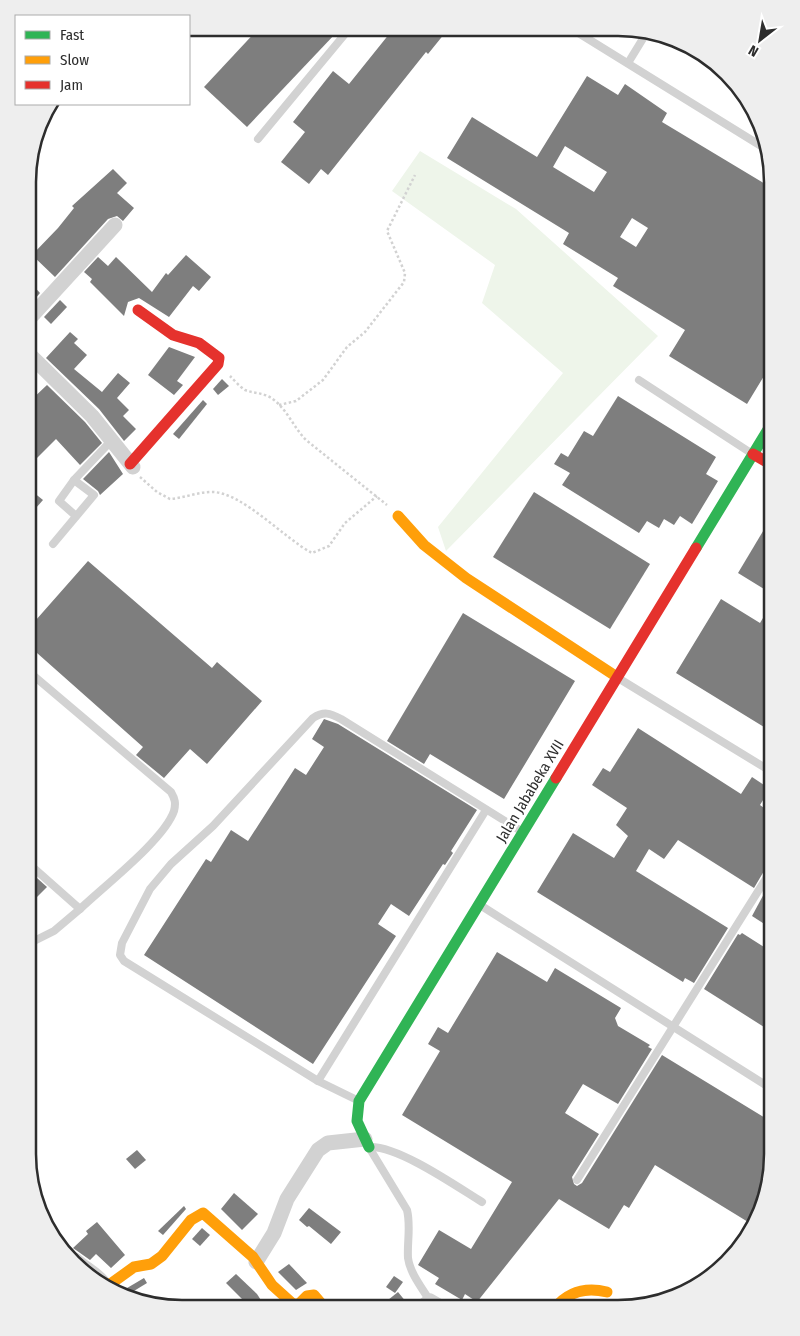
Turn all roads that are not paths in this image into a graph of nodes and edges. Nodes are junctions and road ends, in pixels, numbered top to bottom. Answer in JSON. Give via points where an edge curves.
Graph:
{"nodes":[{"id":1,"x":584,"y":36,"type":"edge"},
{"id":2,"x":343,"y":37,"type":"edge"},
{"id":3,"x":643,"y":38,"type":"edge"},
{"id":4,"x":628,"y":63,"type":"junction"},
{"id":5,"x":258,"y":139,"type":"dead end"},
{"id":6,"x":758,"y":143,"type":"edge"},
{"id":7,"x":115,"y":225,"type":"dead end"},
{"id":8,"x":138,"y":310,"type":"dead end"},
{"id":9,"x":36,"y":311,"type":"edge"},
{"id":10,"x":36,"y":362,"type":"edge"},
{"id":11,"x":640,"y":380,"type":"dead end"},
{"id":12,"x":764,"y":436,"type":"edge"},
{"id":13,"x":112,"y":440,"type":"junction"},
{"id":14,"x":753,"y":454,"type":"junction"},
{"id":15,"x":764,"y":460,"type":"edge"},
{"id":16,"x":132,"y":466,"type":"joint"},
{"id":17,"x":74,"y":480,"type":"junction"},
{"id":18,"x":76,"y":516,"type":"junction"},
{"id":19,"x":398,"y":516,"type":"road end"},
{"id":20,"x":53,"y":544,"type":"dead end"},
{"id":21,"x":617,"y":677,"type":"junction"},
{"id":22,"x":36,"y":678,"type":"edge"},
{"id":23,"x":763,"y":767,"type":"edge"},
{"id":24,"x":486,"y":810,"type":"junction"},
{"id":25,"x":523,"y":832,"type":"junction"},
{"id":26,"x":36,"y":869,"type":"edge"},
{"id":27,"x":763,"y":883,"type":"edge"},
{"id":28,"x":479,"y":904,"type":"junction"},
{"id":29,"x":80,"y":909,"type":"junction"},
{"id":30,"x":36,"y":940,"type":"edge"},
{"id":31,"x":674,"y":1026,"type":"junction"},
{"id":32,"x":318,"y":1082,"type":"junction"},
{"id":33,"x":763,"y":1083,"type":"edge"},
{"id":34,"x":359,"y":1101,"type":"junction"},
{"id":35,"x":367,"y":1143,"type":"junction"},
{"id":36,"x":577,"y":1180,"type":"dead end"},
{"id":37,"x":482,"y":1202,"type":"dead end"},
{"id":38,"x":256,"y":1262,"type":"junction"},
{"id":39,"x":113,"y":1282,"type":"edge"},
{"id":40,"x":606,"y":1292,"type":"dead end"},
{"id":41,"x":289,"y":1300,"type":"edge"},
{"id":42,"x":303,"y":1300,"type":"edge"},
{"id":43,"x":318,"y":1300,"type":"edge"},
{"id":44,"x":428,"y":1300,"type":"edge"},
{"id":45,"x":562,"y":1300,"type":"edge"}],
"edges":[{"from":1,"to":4,"type":"lane"},
{"from":2,"to":5,"type":"lane"},
{"from":3,"to":4,"type":"lane"},
{"from":4,"to":6,"type":"lane"},
{"from":7,"to":9,"type":"street"},
{"from":8,"to":16,"type":"street","via":[[173,335],[199,343],[219,358],[218,364]]},
{"from":10,"to":13,"type":"street"},
{"from":11,"to":14,"type":"lane"},
{"from":12,"to":14,"type":"street","name":"Jalan Jababeka XVII"},
{"from":13,"to":16,"type":"street"},
{"from":13,"to":17,"type":"lane"},
{"from":14,"to":15,"type":"street"},
{"from":14,"to":21,"type":"street","name":"Jalan Jababeka XVII"},
{"from":17,"to":18,"type":"lane","via":[[59,501]]},
{"from":17,"to":18,"type":"lane","via":[[94,495]]},
{"from":18,"to":20,"type":"lane"},
{"from":19,"to":21,"type":"street","via":[[424,545],[466,578]]},
{"from":21,"to":23,"type":"lane"},
{"from":21,"to":25,"type":"street","name":"Jalan Jababeka XVII"},
{"from":22,"to":29,"type":"lane","via":[[171,792],[175,799],[173,813],[152,842]]},
{"from":24,"to":25,"type":"lane"},
{"from":24,"to":32,"type":"lane"},
{"from":24,"to":32,"type":"lane","via":[[333,714],[321,713],[150,889],[122,943],[120,956],[124,961]]},
{"from":25,"to":28,"type":"street","name":"Jalan Jababeka XVII"},
{"from":26,"to":29,"type":"lane"},
{"from":27,"to":31,"type":"lane"},
{"from":28,"to":31,"type":"lane"},
{"from":28,"to":34,"type":"street","name":"Jalan Jababeka XVII"},
{"from":29,"to":30,"type":"lane","via":[[54,931]]},
{"from":31,"to":33,"type":"lane"},
{"from":31,"to":36,"type":"lane"},
{"from":32,"to":34,"type":"lane"},
{"from":34,"to":35,"type":"street","via":[[357,1121]]},
{"from":35,"to":37,"type":"lane","via":[[398,1154]]},
{"from":35,"to":38,"type":"street","via":[[328,1143],[318,1150],[287,1199],[274,1233]]},
{"from":35,"to":44,"type":"lane","via":[[407,1210],[408,1259]]},
{"from":38,"to":39,"type":"street","via":[[203,1213],[191,1220],[162,1256],[151,1264],[134,1267]]},
{"from":38,"to":41,"type":"street","via":[[272,1285]]},
{"from":40,"to":45,"type":"street","via":[[583,1288]]},
{"from":42,"to":43,"type":"street","via":[[314,1295]]}]}
